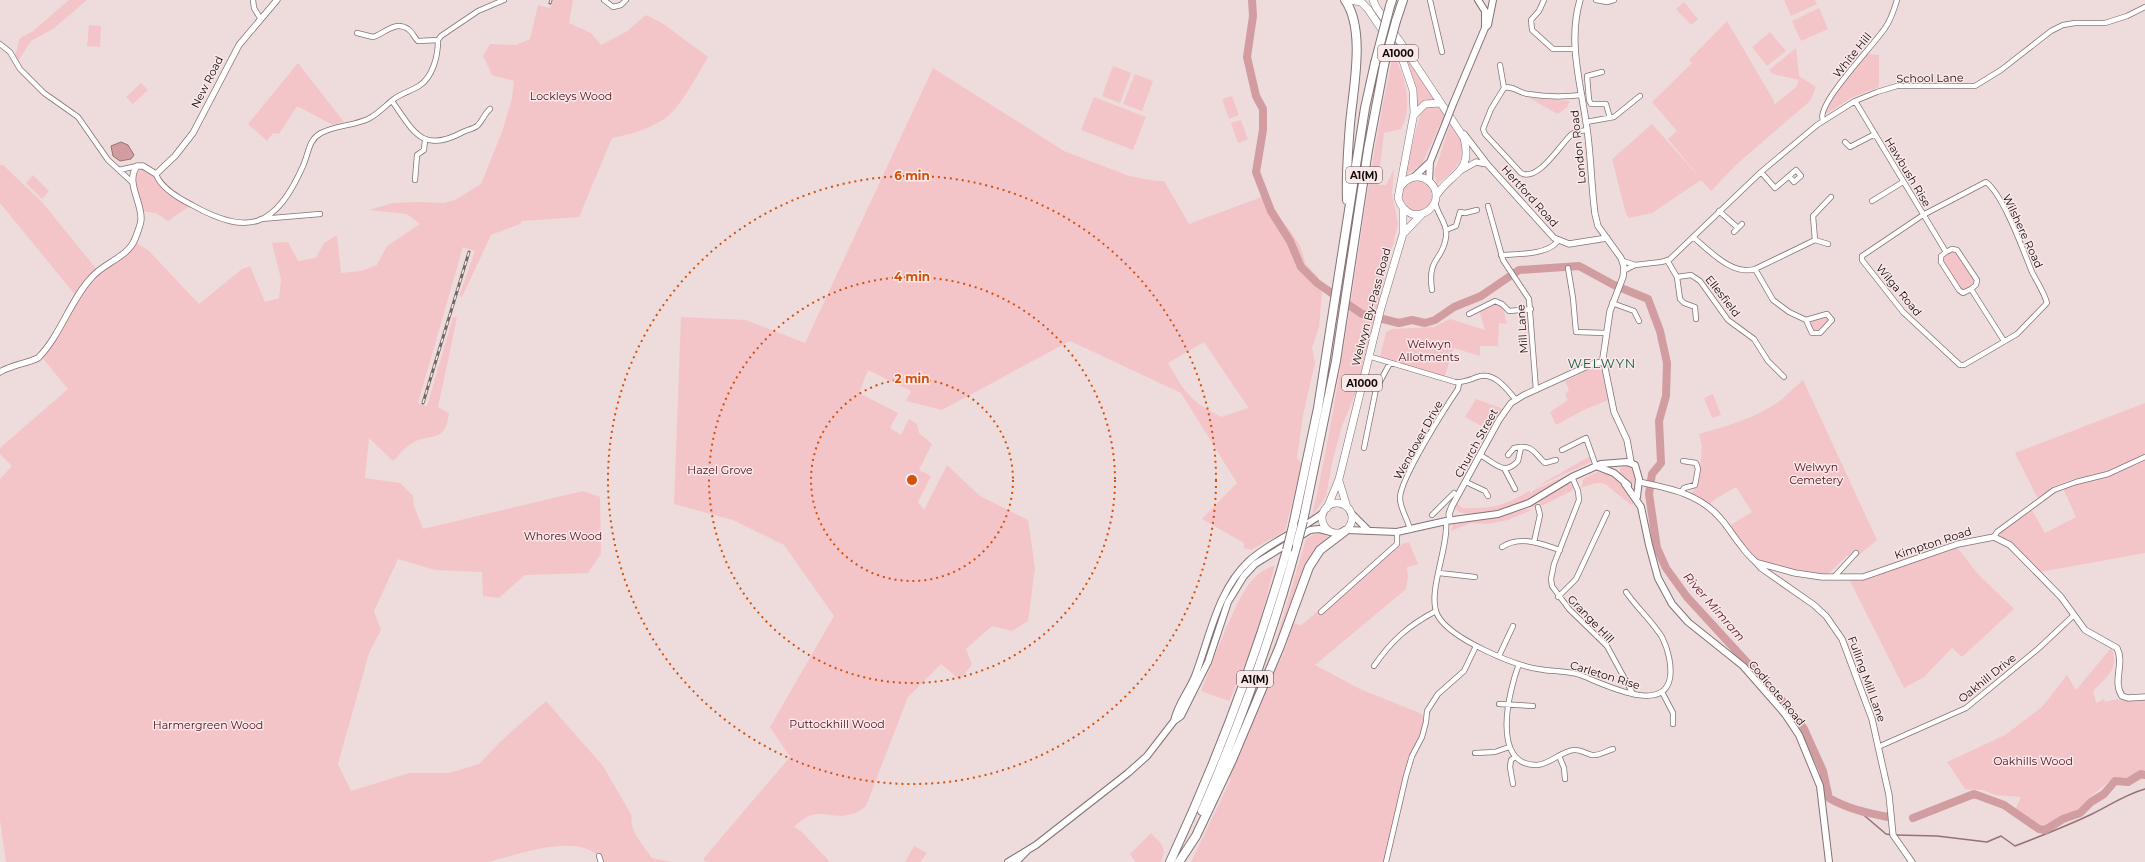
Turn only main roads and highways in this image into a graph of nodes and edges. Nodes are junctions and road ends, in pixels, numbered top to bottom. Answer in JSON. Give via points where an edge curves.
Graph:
{"nodes":[{"id":1,"x":1345,"y":0,"type":"edge"},
{"id":2,"x":1354,"y":0,"type":"edge"},
{"id":3,"x":1373,"y":0,"type":"edge"},
{"id":4,"x":1403,"y":0,"type":"edge"},
{"id":5,"x":1478,"y":0,"type":"edge"},
{"id":6,"x":1494,"y":0,"type":"edge"},
{"id":7,"x":1391,"y":3,"type":"edge"},
{"id":8,"x":1485,"y":28,"type":"junction"},
{"id":9,"x":1440,"y":103,"type":"junction"},
{"id":10,"x":1414,"y":119,"type":"junction"},
{"id":11,"x":1430,"y":162,"type":"junction"},
{"id":12,"x":1414,"y":177,"type":"junction"},
{"id":13,"x":1429,"y":181,"type":"junction"},
{"id":14,"x":1401,"y":186,"type":"junction"},
{"id":15,"x":1435,"y":199,"type":"junction"},
{"id":16,"x":1403,"y":208,"type":"junction"},
{"id":17,"x":1425,"y":213,"type":"junction"},
{"id":18,"x":1347,"y":223,"type":"junction"},
{"id":19,"x":1403,"y":234,"type":"junction"},
{"id":20,"x":1621,"y":464,"type":"junction"},
{"id":21,"x":1596,"y":466,"type":"junction"},
{"id":22,"x":1617,"y":476,"type":"junction"},
{"id":23,"x":1339,"y":479,"type":"junction"},
{"id":24,"x":1639,"y":482,"type":"junction"},
{"id":25,"x":1625,"y":484,"type":"junction"},
{"id":26,"x":1637,"y":497,"type":"junction"},
{"id":27,"x":1349,"y":510,"type":"junction"},
{"id":28,"x":1325,"y":511,"type":"junction"},
{"id":29,"x":1367,"y":529,"type":"junction"},
{"id":30,"x":1346,"y":530,"type":"junction"},
{"id":31,"x":1331,"y":532,"type":"junction"},
{"id":32,"x":1174,"y":720,"type":"junction"},
{"id":33,"x":1027,"y":851,"type":"junction"},
{"id":34,"x":1008,"y":862,"type":"edge"},
{"id":35,"x":1016,"y":862,"type":"edge"},
{"id":36,"x":1170,"y":862,"type":"edge"},
{"id":37,"x":1178,"y":862,"type":"edge"},
{"id":38,"x":1829,"y":862,"type":"edge"}],
"edges":[{"from":1,"to":18,"type":"highway","via":[[1354,22],[1356,51],[1346,172]]},
{"from":2,"to":10,"type":"main road","number":"A1000","via":[[1361,2],[1368,9],[1406,68],[1414,96]]},
{"from":3,"to":9,"type":"main road","number":"A1000"},
{"from":4,"to":37,"type":"highway","number":"A1(M)","bridge":true,"via":[[1384,64],[1342,322],[1320,443],[1297,544],[1270,639],[1239,723]]},
{"from":5,"to":8,"type":"main road","via":[[1485,11]]},
{"from":6,"to":8,"type":"main road"},
{"from":7,"to":18,"type":"highway","number":"A1(M)","bridge":true,"via":[[1364,114]]},
{"from":8,"to":11,"type":"main road","bridge":true},
{"from":9,"to":10,"type":"main road","number":"A1000","via":[[1425,104],[1418,110]]},
{"from":9,"to":15,"type":"main road","number":"A1000","via":[[1462,133],[1466,151],[1460,172]]},
{"from":10,"to":14,"type":"main road","number":"A1000"},
{"from":11,"to":12,"type":"main road"},
{"from":11,"to":13,"type":"main road"},
{"from":12,"to":13,"type":"main road"},
{"from":12,"to":14,"type":"main road"},
{"from":13,"to":15,"type":"main road","via":[[1434,187]]},
{"from":14,"to":16,"type":"main road","via":[[1398,198]]},
{"from":15,"to":17,"type":"main road"},
{"from":16,"to":17,"type":"main road","via":[[1412,214]]},
{"from":16,"to":19,"type":"main road","name":"Welwyn By-Pass Road","number":"A1000"},
{"from":17,"to":19,"type":"main road","name":"Welwyn By-Pass Road","number":"A1000"},
{"from":18,"to":36,"type":"highway","number":"A1(M)","bridge":true,"via":[[1312,443],[1287,550],[1244,686],[1200,796]]},
{"from":19,"to":23,"type":"main road","name":"Welwyn By-Pass Road","number":"A1000","via":[[1368,356]]},
{"from":20,"to":21,"type":"main road"},
{"from":20,"to":22,"type":"main road"},
{"from":20,"to":24,"type":"main road","via":[[1631,462],[1637,469]]},
{"from":21,"to":22,"type":"main road"},
{"from":21,"to":29,"type":"main road","via":[[1510,511],[1448,520],[1397,532]]},
{"from":22,"to":25,"type":"main road"},
{"from":23,"to":27,"type":"main road","name":"Welwyn By-Pass Road","number":"A1000","via":[[1340,490]]},
{"from":23,"to":28,"type":"main road","name":"Welwyn By-Pass Road","number":"A1000"},
{"from":24,"to":25,"type":"main road","via":[[1634,486]]},
{"from":24,"to":26,"type":"main road","name":"Codicote Road"},
{"from":25,"to":26,"type":"main road","name":"Codicote Road"},
{"from":26,"to":38,"type":"main road","name":"Codicote Road","via":[[1643,511],[1658,578],[1669,599],[1688,622],[1742,666],[1799,735],[1820,786]]},
{"from":27,"to":28,"type":"main road","via":[[1338,503]]},
{"from":27,"to":29,"type":"main road"},
{"from":27,"to":30,"type":"main road","via":[[1352,520]]},
{"from":28,"to":31,"type":"main road","via":[[1324,526]]},
{"from":28,"to":32,"type":"main road","via":[[1262,551],[1238,571],[1222,599],[1194,676]]},
{"from":29,"to":30,"type":"main road"},
{"from":30,"to":31,"type":"main road","via":[[1339,533]]},
{"from":30,"to":37,"type":"highway","via":[[1320,550],[1309,567],[1280,646],[1235,753],[1196,836]]},
{"from":31,"to":32,"type":"main road","via":[[1310,530],[1255,564],[1244,576],[1228,602],[1200,679],[1185,710]]},
{"from":32,"to":33,"type":"main road","via":[[1147,756],[1128,773]]},
{"from":33,"to":34,"type":"main road"},
{"from":33,"to":35,"type":"main road"}]}
